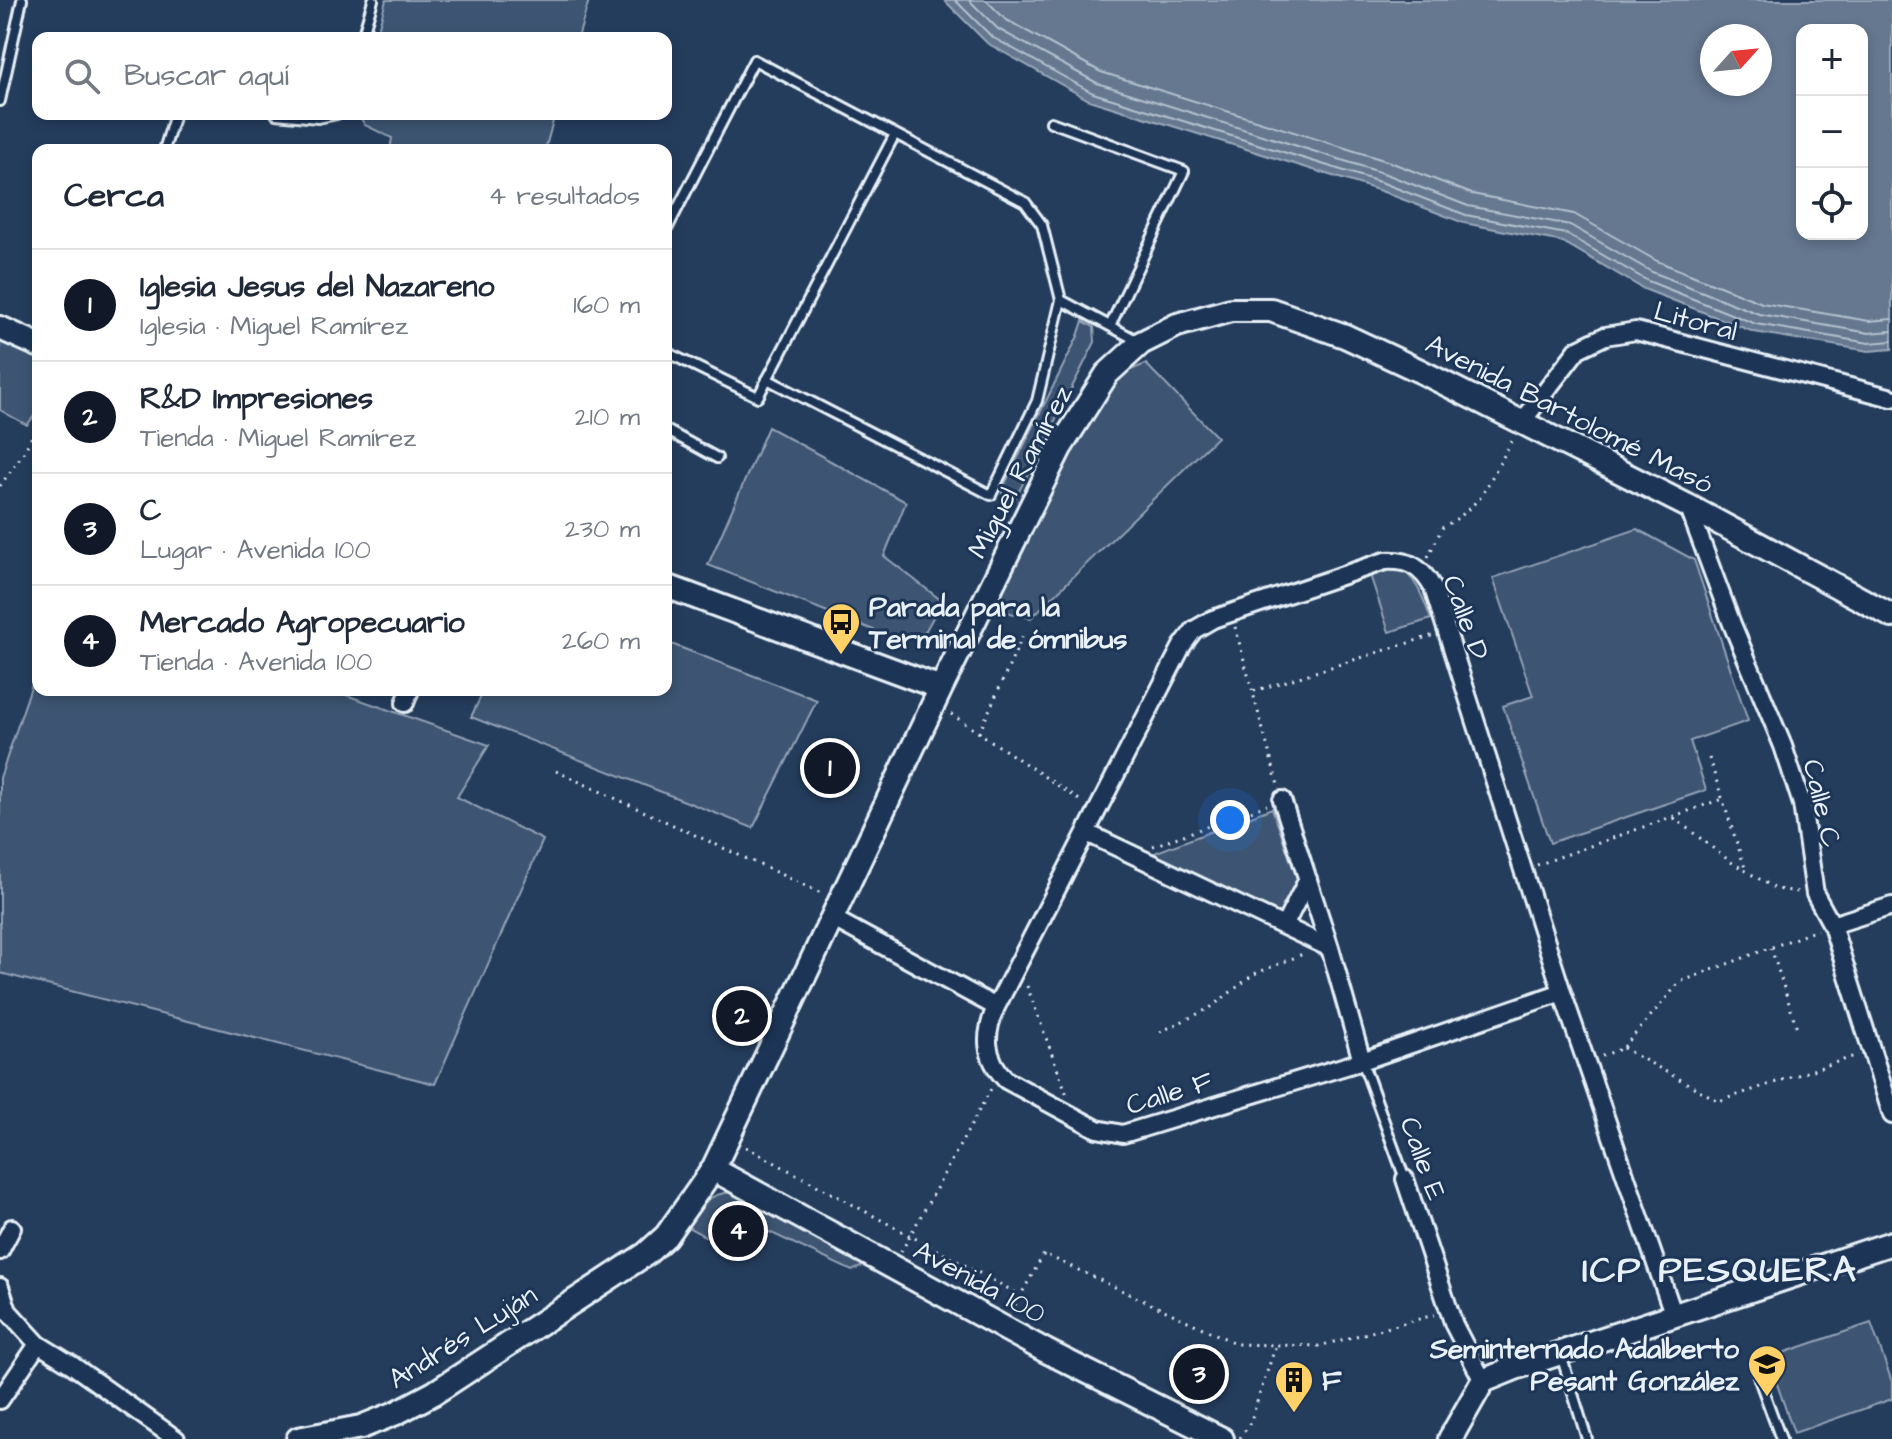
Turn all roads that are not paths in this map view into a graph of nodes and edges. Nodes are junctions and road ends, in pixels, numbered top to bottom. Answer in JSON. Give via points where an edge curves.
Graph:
{"nodes":[{"id":1,"x":22,"y":0,"type":"edge"},
{"id":2,"x":373,"y":0,"type":"edge"},
{"id":3,"x":364,"y":32,"type":"edge"},
{"id":4,"x":0,"y":101,"type":"edge"},
{"id":5,"x":173,"y":120,"type":"edge"},
{"id":6,"x":1051,"y":122,"type":"dead end"},
{"id":7,"x":895,"y":134,"type":"junction"},
{"id":8,"x":166,"y":144,"type":"edge"},
{"id":9,"x":672,"y":219,"type":"edge"},
{"id":10,"x":1061,"y":300,"type":"junction"},
{"id":11,"x":1206,"y":314,"type":"joint"},
{"id":12,"x":1110,"y":326,"type":"junction"},
{"id":13,"x":0,"y":328,"type":"edge"},
{"id":14,"x":32,"y":342,"type":"edge"},
{"id":15,"x":1141,"y":343,"type":"junction"},
{"id":16,"x":672,"y":355,"type":"edge"},
{"id":17,"x":767,"y":379,"type":"junction"},
{"id":18,"x":1892,"y":398,"type":"edge"},
{"id":19,"x":1522,"y":422,"type":"junction"},
{"id":20,"x":672,"y":433,"type":"edge"},
{"id":21,"x":717,"y":458,"type":"dead end"},
{"id":22,"x":1688,"y":506,"type":"junction"},
{"id":23,"x":672,"y":588,"type":"edge"},
{"id":24,"x":1892,"y":616,"type":"edge"},
{"id":25,"x":938,"y":696,"type":"junction"},
{"id":26,"x":1282,"y":800,"type":"road end"},
{"id":27,"x":1087,"y":833,"type":"junction"},
{"id":28,"x":1308,"y":879,"type":"junction"},
{"id":29,"x":1892,"y":906,"type":"edge"},
{"id":30,"x":836,"y":910,"type":"junction"},
{"id":31,"x":1832,"y":925,"type":"junction"},
{"id":32,"x":1284,"y":926,"type":"junction"},
{"id":33,"x":1330,"y":948,"type":"junction"},
{"id":34,"x":1562,"y":992,"type":"junction"},
{"id":35,"x":996,"y":1007,"type":"junction"},
{"id":36,"x":1362,"y":1061,"type":"junction"},
{"id":37,"x":1892,"y":1115,"type":"edge"},
{"id":38,"x":713,"y":1169,"type":"junction"},
{"id":39,"x":1405,"y":1179,"type":"joint"},
{"id":40,"x":12,"y":1228,"type":"dead end"},
{"id":41,"x":1892,"y":1243,"type":"edge"},
{"id":42,"x":0,"y":1251,"type":"edge"},
{"id":43,"x":646,"y":1254,"type":"joint"},
{"id":44,"x":0,"y":1287,"type":"edge"},
{"id":45,"x":1674,"y":1316,"type":"junction"},
{"id":46,"x":38,"y":1344,"type":"junction"},
{"id":47,"x":1561,"y":1354,"type":"junction"},
{"id":48,"x":1759,"y":1379,"type":"dead end"},
{"id":49,"x":1483,"y":1381,"type":"junction"},
{"id":50,"x":0,"y":1400,"type":"edge"},
{"id":51,"x":342,"y":1434,"type":"edge"},
{"id":52,"x":176,"y":1439,"type":"edge"},
{"id":53,"x":298,"y":1439,"type":"edge"},
{"id":54,"x":1222,"y":1439,"type":"edge"},
{"id":55,"x":1450,"y":1439,"type":"edge"},
{"id":56,"x":1587,"y":1439,"type":"edge"},
{"id":57,"x":1781,"y":1439,"type":"edge"}],
"edges":[{"from":1,"to":4,"type":"lane"},
{"from":2,"to":3,"type":"lane"},
{"from":5,"to":8,"type":"lane"},
{"from":6,"to":12,"type":"lane","via":[[1184,171]]},
{"from":7,"to":9,"type":"lane","via":[[754,60]]},
{"from":7,"to":10,"type":"lane","via":[[1025,202],[1042,225]]},
{"from":7,"to":17,"type":"lane"},
{"from":10,"to":12,"type":"lane"},
{"from":10,"to":17,"type":"lane","via":[[1037,401],[991,495]]},
{"from":11,"to":15,"type":"street","name":"Miguel Ramírez"},
{"from":11,"to":19,"type":"street","name":"Avenida Bartolomé Masó","via":[[1253,309],[1292,316],[1345,336]]},
{"from":12,"to":15,"type":"lane"},
{"from":13,"to":14,"type":"street"},
{"from":15,"to":25,"type":"street","name":"Miguel Ramírez","via":[[1107,374],[1060,448]]},
{"from":16,"to":17,"type":"lane","via":[[758,397]]},
{"from":18,"to":19,"type":"street","name":"Litoral","via":[[1636,331],[1605,336],[1578,349]]},
{"from":19,"to":22,"type":"street","name":"Avenida Bartolomé Masó"},
{"from":20,"to":21,"type":"lane"},
{"from":22,"to":24,"type":"street","name":"Avenida Bartolomé Masó"},
{"from":22,"to":31,"type":"street","name":"Calle C","via":[[1783,746],[1802,804],[1815,894]]},
{"from":23,"to":25,"type":"street"},
{"from":25,"to":30,"type":"street","name":"Miguel Ramírez"},
{"from":26,"to":28,"type":"street","name":"Calle E"},
{"from":27,"to":32,"type":"street"},
{"from":27,"to":34,"type":"street","name":"Calle D","via":[[1194,630],[1213,619],[1399,560],[1421,570],[1433,588]]},
{"from":27,"to":35,"type":"street","name":"Calle D"},
{"from":28,"to":32,"type":"street"},
{"from":28,"to":33,"type":"street","name":"Calle E"},
{"from":29,"to":31,"type":"street"},
{"from":30,"to":35,"type":"street"},
{"from":30,"to":38,"type":"street","name":"Miguel Ramírez"},
{"from":31,"to":37,"type":"street","name":"Calle C"},
{"from":32,"to":33,"type":"street"},
{"from":33,"to":36,"type":"street","name":"Calle E"},
{"from":34,"to":36,"type":"street","name":"Calle F"},
{"from":34,"to":45,"type":"street","name":"Calle D"},
{"from":35,"to":36,"type":"street","name":"Calle F","via":[[987,1037],[991,1061],[1006,1080],[1097,1129],[1123,1134]]},
{"from":36,"to":39,"type":"lane","name":"Calle E"},
{"from":38,"to":43,"type":"street","name":"Miguel Ramírez","via":[[666,1236]]},
{"from":38,"to":54,"type":"street","name":"Avenida 100","via":[[1002,1327]]},
{"from":39,"to":49,"type":"street","name":"Calle E","via":[[1454,1325]]},
{"from":40,"to":42,"type":"street"},
{"from":41,"to":45,"type":"street"},
{"from":43,"to":51,"type":"street","name":"Andrés Luján","via":[[434,1393]]},
{"from":44,"to":46,"type":"street","via":[[8,1311]]},
{"from":45,"to":47,"type":"street"},
{"from":46,"to":50,"type":"street"},
{"from":46,"to":52,"type":"street"},
{"from":47,"to":49,"type":"street"},
{"from":47,"to":56,"type":"lane"},
{"from":48,"to":57,"type":"lane"},
{"from":49,"to":55,"type":"street"},
{"from":51,"to":53,"type":"street","name":"Andrés Luján"}]}
